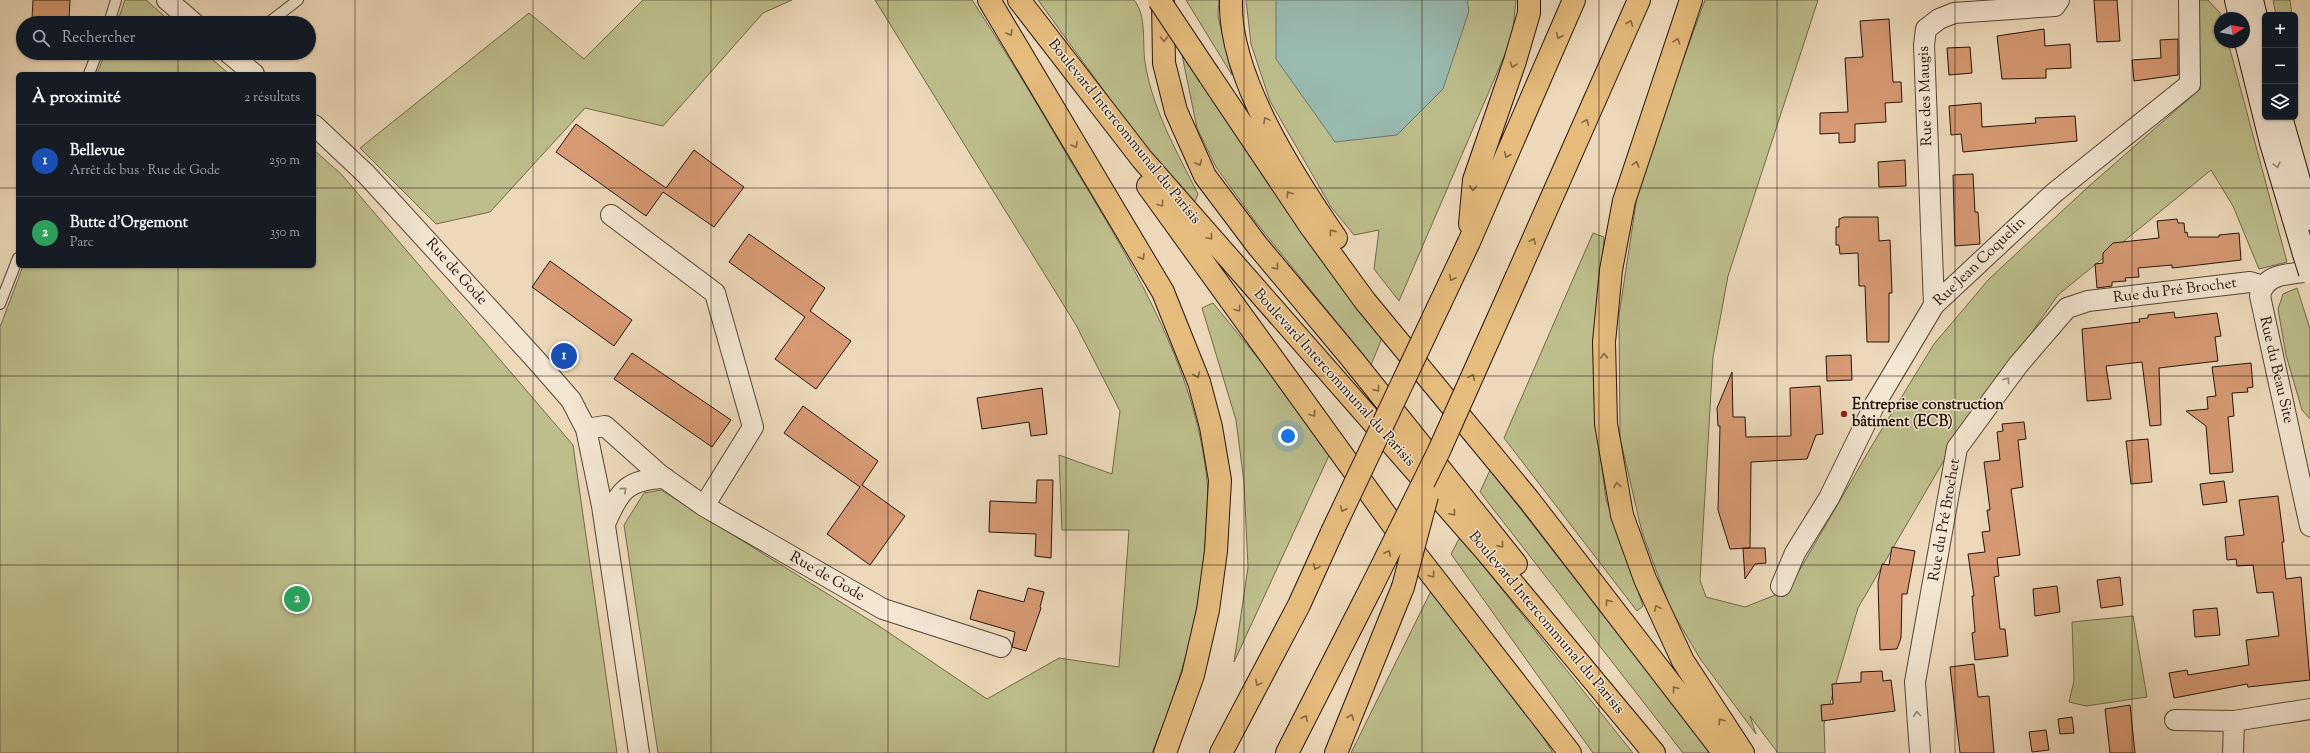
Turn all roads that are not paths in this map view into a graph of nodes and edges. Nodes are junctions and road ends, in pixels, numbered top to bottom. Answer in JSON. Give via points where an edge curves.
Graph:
{"nodes":[{"id":1,"x":116,"y":0,"type":"edge"},
{"id":2,"x":167,"y":0,"type":"edge"},
{"id":3,"x":298,"y":0,"type":"edge"},
{"id":4,"x":989,"y":0,"type":"edge"},
{"id":5,"x":1018,"y":0,"type":"edge"},
{"id":6,"x":1159,"y":0,"type":"edge"},
{"id":7,"x":1163,"y":0,"type":"edge"},
{"id":8,"x":1231,"y":0,"type":"edge"},
{"id":9,"x":1529,"y":0,"type":"edge"},
{"id":10,"x":1574,"y":0,"type":"edge"},
{"id":11,"x":1639,"y":0,"type":"edge"},
{"id":12,"x":1691,"y":0,"type":"edge"},
{"id":13,"x":2060,"y":0,"type":"edge"},
{"id":14,"x":2188,"y":0,"type":"edge"},
{"id":15,"x":2236,"y":0,"type":"edge"},
{"id":16,"x":2252,"y":0,"type":"edge"},
{"id":17,"x":2239,"y":12,"type":"edge"},
{"id":18,"x":111,"y":16,"type":"edge"},
{"id":19,"x":186,"y":16,"type":"edge"},
{"id":20,"x":277,"y":16,"type":"edge"},
{"id":21,"x":2255,"y":48,"type":"edge"},
{"id":22,"x":94,"y":60,"type":"edge"},
{"id":23,"x":237,"y":60,"type":"edge"},
{"id":24,"x":90,"y":72,"type":"edge"},
{"id":25,"x":252,"y":72,"type":"edge"},
{"id":26,"x":2276,"y":121,"type":"edge"},
{"id":27,"x":316,"y":127,"type":"edge"},
{"id":28,"x":611,"y":215,"type":"dead end"},
{"id":29,"x":2310,"y":219,"type":"edge"},
{"id":30,"x":1469,"y":242,"type":"junction"},
{"id":31,"x":16,"y":263,"type":"edge"},
{"id":32,"x":2308,"y":266,"type":"edge"},
{"id":33,"x":2263,"y":286,"type":"junction"},
{"id":34,"x":0,"y":304,"type":"edge"},
{"id":35,"x":1934,"y":305,"type":"junction"},
{"id":36,"x":586,"y":429,"type":"junction"},
{"id":37,"x":1439,"y":450,"type":"junction"},
{"id":38,"x":665,"y":478,"type":"junction"},
{"id":39,"x":1529,"y":500,"type":"junction"},
{"id":40,"x":704,"y":506,"type":"junction"},
{"id":41,"x":605,"y":524,"type":"junction"},
{"id":42,"x":2310,"y":526,"type":"edge"},
{"id":43,"x":1781,"y":586,"type":"dead end"},
{"id":44,"x":1001,"y":647,"type":"dead end"},
{"id":45,"x":2310,"y":709,"type":"edge"},
{"id":46,"x":2175,"y":720,"type":"dead end"},
{"id":47,"x":2234,"y":721,"type":"junction"},
{"id":48,"x":639,"y":753,"type":"edge"},
{"id":49,"x":1166,"y":753,"type":"edge"},
{"id":50,"x":1221,"y":753,"type":"edge"},
{"id":51,"x":1287,"y":753,"type":"edge"},
{"id":52,"x":1336,"y":753,"type":"edge"},
{"id":53,"x":1570,"y":753,"type":"edge"},
{"id":54,"x":1654,"y":753,"type":"edge"},
{"id":55,"x":1662,"y":753,"type":"edge"},
{"id":56,"x":1724,"y":753,"type":"edge"},
{"id":57,"x":1743,"y":753,"type":"edge"},
{"id":58,"x":1920,"y":753,"type":"edge"},
{"id":59,"x":2233,"y":753,"type":"edge"}],
"edges":[{"from":1,"to":18,"type":"lane"},
{"from":2,"to":19,"type":"street"},
{"from":3,"to":20,"type":"lane"},
{"from":4,"to":49,"type":"highway","one_way":true,"via":[[1163,292],[1199,382],[1211,427],[1220,480],[1216,551],[1208,610],[1193,675]]},
{"from":5,"to":53,"type":"highway","one_way":true,"via":[[1138,172],[1392,525]]},
{"from":5,"to":54,"type":"highway","name":"Boulevard Intercommunal du Parisis","one_way":true,"via":[[1142,159],[1485,550]]},
{"from":39,"to":6,"type":"highway","one_way":true,"bridge":true,"via":[[1360,294],[1311,228]]},
{"from":7,"to":55,"type":"highway","one_way":true,"via":[[1164,63],[1176,111],[1205,176],[1257,245],[1352,358],[1529,580]]},
{"from":39,"to":8,"type":"highway","one_way":true,"via":[[1387,310],[1328,226],[1287,161],[1255,101],[1236,45]]},
{"from":9,"to":30,"type":"highway","one_way":true,"via":[[1529,13],[1515,61],[1474,180]]},
{"from":10,"to":30,"type":"highway","one_way":true},
{"from":37,"to":11,"type":"highway","one_way":true,"bridge":true},
{"from":57,"to":12,"type":"highway","one_way":true,"via":[[1683,661],[1645,580],[1622,515],[1606,424],[1604,342],[1611,270],[1624,201]]},
{"from":13,"to":35,"type":"street","name":"Rue des Maugis","via":[[2055,6],[1954,13],[1939,19],[1926,29],[1924,45]]},
{"from":14,"to":35,"type":"street","name":"Rue Jean Coquelin","via":[[2190,84],[2054,193]]},
{"from":15,"to":17,"type":"main road"},
{"from":16,"to":21,"type":"main road"},
{"from":21,"to":26,"type":"main road"},
{"from":22,"to":24,"type":"lane"},
{"from":23,"to":25,"type":"street"},
{"from":26,"to":29,"type":"main road"},
{"from":26,"to":32,"type":"main road","one_way":true},
{"from":27,"to":36,"type":"street","name":"Rue de Gode","via":[[366,174],[536,360],[571,400]]},
{"from":28,"to":40,"type":"street","via":[[715,293],[753,427]]},
{"from":30,"to":50,"type":"highway","one_way":true,"bridge":true,"via":[[1299,606]]},
{"from":31,"to":34,"type":"lane"},
{"from":32,"to":33,"type":"street","via":[[2274,277]]},
{"from":33,"to":42,"type":"street","name":"Rue du Beau Site","via":[[2260,303]]},
{"from":58,"to":33,"type":"street","name":"Rue du Pré Brochet","one_way":true,"via":[[1915,682],[1958,448],[2018,365],[2067,308],[2088,301],[2250,282]]},
{"from":35,"to":43,"type":"street","name":"Rue Jean Coquelin","via":[[1875,404],[1828,498],[1795,553]]},
{"from":36,"to":38,"type":"street","name":"Rue de Gode","via":[[605,426]]},
{"from":36,"to":41,"type":"street","name":"Rue de Gode"},
{"from":51,"to":37,"type":"highway","one_way":true,"bridge":true},
{"from":52,"to":37,"type":"highway","one_way":true,"bridge":true,"via":[[1403,587]]},
{"from":38,"to":40,"type":"street","name":"Rue de Gode"},
{"from":41,"to":38,"type":"street","one_way":true,"via":[[617,496],[624,489],[646,480]]},
{"from":56,"to":39,"type":"highway","one_way":true},
{"from":40,"to":44,"type":"street","name":"Rue de Gode","via":[[883,609]]},
{"from":41,"to":48,"type":"street","name":"Rue de Gode"},
{"from":45,"to":47,"type":"street"},
{"from":46,"to":47,"type":"street"},
{"from":47,"to":59,"type":"street"}]}
